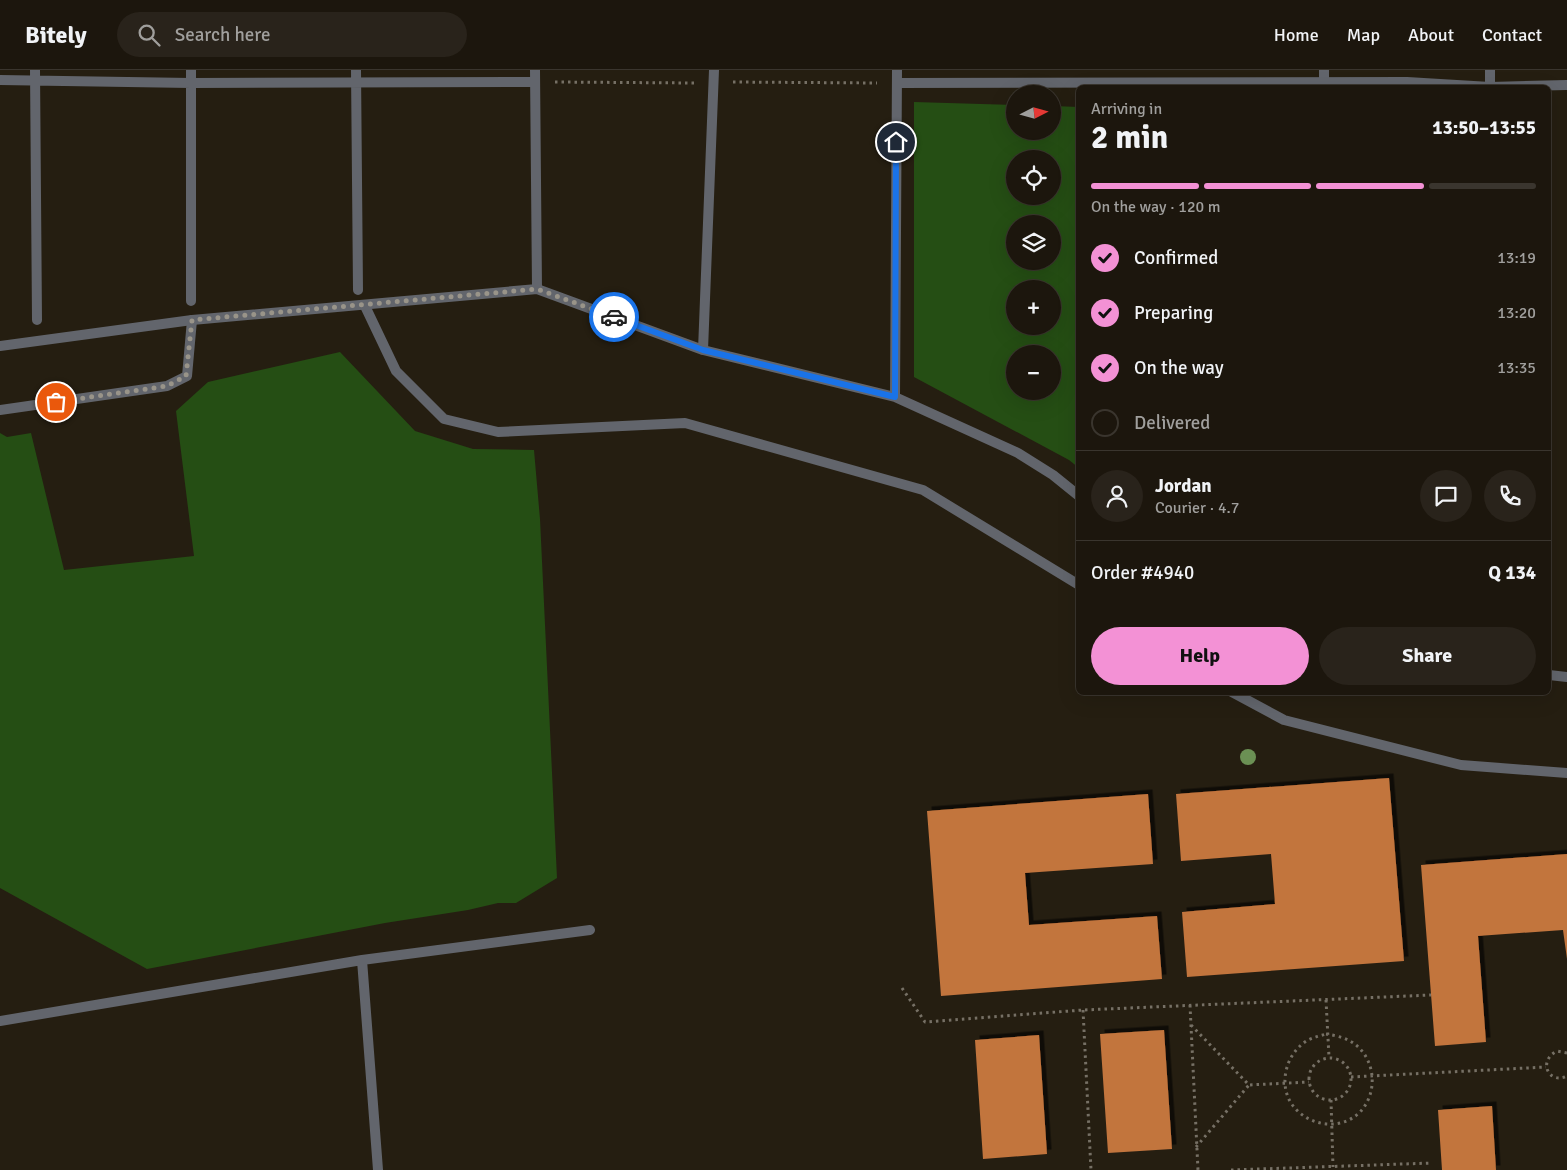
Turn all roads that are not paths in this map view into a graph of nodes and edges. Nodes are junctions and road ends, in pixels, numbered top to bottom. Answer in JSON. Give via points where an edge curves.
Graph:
{"nodes":[{"id":1,"x":191,"y":70,"type":"edge"},
{"id":2,"x":356,"y":70,"type":"edge"},
{"id":3,"x":535,"y":70,"type":"edge"},
{"id":4,"x":714,"y":70,"type":"edge"},
{"id":5,"x":897,"y":70,"type":"edge"},
{"id":6,"x":1324,"y":70,"type":"edge"},
{"id":7,"x":1490,"y":70,"type":"edge"},
{"id":8,"x":35,"y":75,"type":"edge"},
{"id":9,"x":0,"y":80,"type":"edge"},
{"id":10,"x":356,"y":81,"type":"junction"},
{"id":11,"x":535,"y":82,"type":"junction"},
{"id":12,"x":1324,"y":82,"type":"junction"},
{"id":13,"x":191,"y":83,"type":"junction"},
{"id":14,"x":897,"y":83,"type":"junction"},
{"id":15,"x":1457,"y":85,"type":"edge"},
{"id":16,"x":1490,"y":85,"type":"edge"},
{"id":17,"x":1551,"y":85,"type":"edge"},
{"id":18,"x":1567,"y":85,"type":"edge"},
{"id":19,"x":537,"y":289,"type":"junction"},
{"id":20,"x":358,"y":290,"type":"dead end"},
{"id":21,"x":191,"y":302,"type":"dead end"},
{"id":22,"x":365,"y":306,"type":"junction"},
{"id":23,"x":37,"y":320,"type":"dead end"},
{"id":24,"x":192,"y":320,"type":"junction"},
{"id":25,"x":0,"y":346,"type":"edge"},
{"id":26,"x":703,"y":350,"type":"junction"},
{"id":27,"x":895,"y":397,"type":"junction"},
{"id":28,"x":0,"y":410,"type":"edge"},
{"id":29,"x":1076,"y":493,"type":"edge"},
{"id":30,"x":1076,"y":582,"type":"edge"},
{"id":31,"x":1551,"y":675,"type":"edge"},
{"id":32,"x":1567,"y":677,"type":"edge"},
{"id":33,"x":1238,"y":695,"type":"edge"},
{"id":34,"x":1567,"y":773,"type":"edge"},
{"id":35,"x":590,"y":930,"type":"dead end"},
{"id":36,"x":362,"y":960,"type":"junction"},
{"id":37,"x":0,"y":1021,"type":"edge"},
{"id":38,"x":378,"y":1170,"type":"edge"}],
"edges":[{"from":1,"to":13,"type":"street"},
{"from":2,"to":10,"type":"street"},
{"from":3,"to":11,"type":"street"},
{"from":4,"to":26,"type":"street"},
{"from":5,"to":14,"type":"street"},
{"from":6,"to":12,"type":"street"},
{"from":7,"to":16,"type":"street"},
{"from":8,"to":9,"type":"street"},
{"from":8,"to":13,"type":"street"},
{"from":8,"to":23,"type":"street"},
{"from":10,"to":11,"type":"street"},
{"from":10,"to":13,"type":"street"},
{"from":10,"to":20,"type":"street"},
{"from":11,"to":19,"type":"street"},
{"from":12,"to":14,"type":"street"},
{"from":12,"to":15,"type":"street"},
{"from":13,"to":21,"type":"street"},
{"from":14,"to":27,"type":"street"},
{"from":17,"to":18,"type":"street"},
{"from":19,"to":22,"type":"street"},
{"from":19,"to":26,"type":"street"},
{"from":22,"to":24,"type":"street"},
{"from":22,"to":30,"type":"street","via":[[396,371],[444,419],[498,432],[685,423],[923,490]]},
{"from":24,"to":25,"type":"street"},
{"from":24,"to":28,"type":"street","via":[[186,376],[167,386]]},
{"from":26,"to":27,"type":"street"},
{"from":27,"to":29,"type":"street","via":[[1018,453],[1054,475]]},
{"from":31,"to":32,"type":"street"},
{"from":33,"to":34,"type":"street","via":[[1284,720],[1461,765]]},
{"from":35,"to":36,"type":"street"},
{"from":36,"to":37,"type":"street"},
{"from":36,"to":38,"type":"street"}]}
